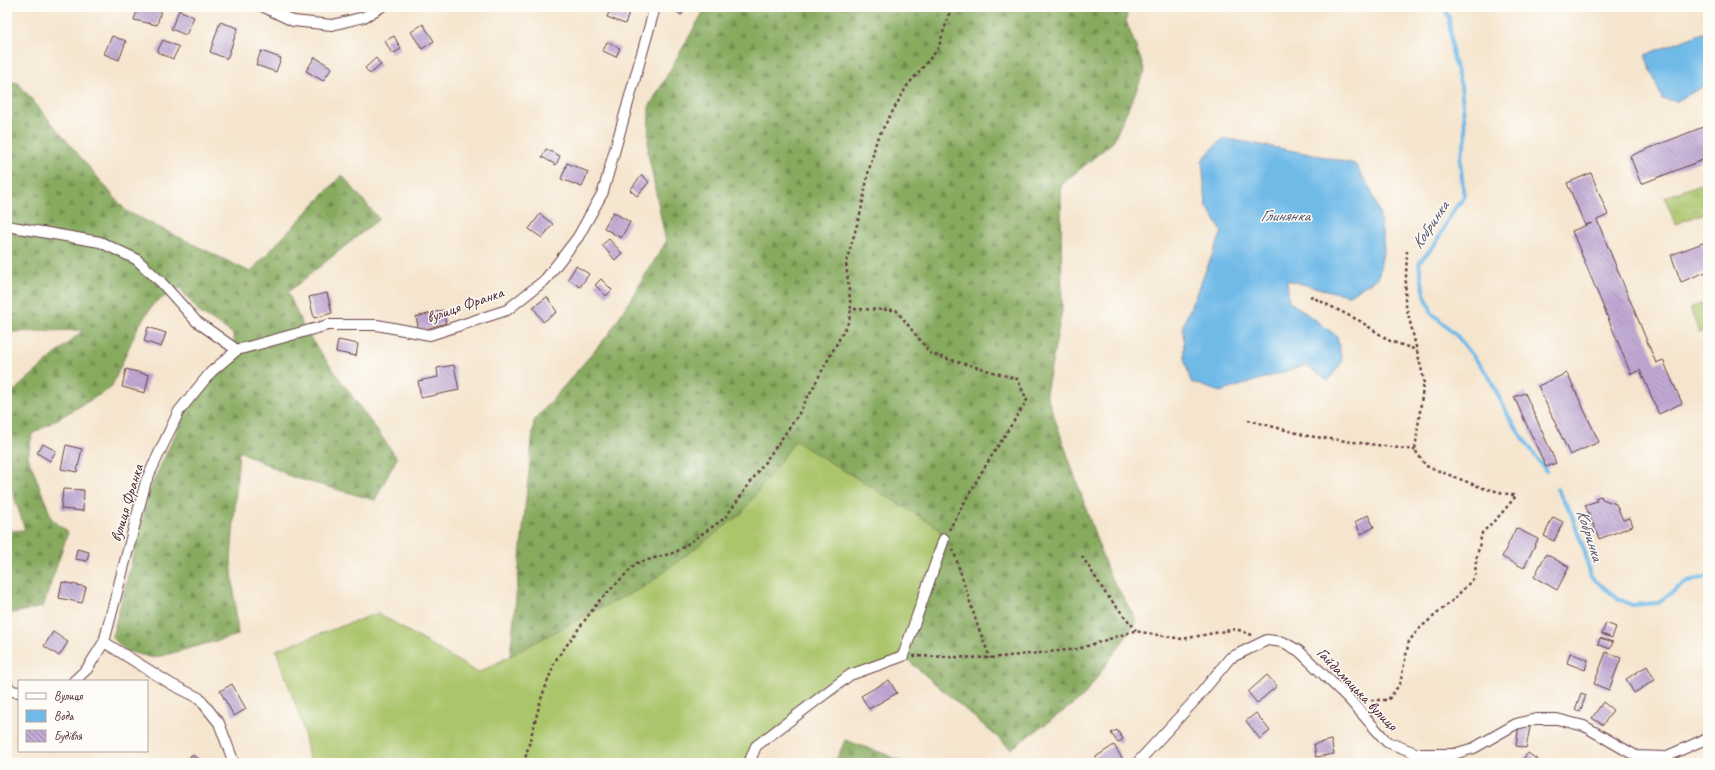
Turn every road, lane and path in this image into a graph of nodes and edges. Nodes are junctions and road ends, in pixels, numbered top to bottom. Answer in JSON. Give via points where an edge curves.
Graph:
{"nodes":[{"id":1,"x":264,"y":7,"type":"edge"},
{"id":2,"x":381,"y":7,"type":"edge"},
{"id":3,"x":655,"y":7,"type":"edge"},
{"id":4,"x":949,"y":7,"type":"edge"},
{"id":5,"x":7,"y":226,"type":"edge"},
{"id":6,"x":1407,"y":251,"type":"dead end"},
{"id":7,"x":1310,"y":296,"type":"dead end"},
{"id":8,"x":851,"y":309,"type":"junction"},
{"id":9,"x":237,"y":350,"type":"junction"},
{"id":10,"x":1417,"y":350,"type":"junction"},
{"id":11,"x":1248,"y":420,"type":"dead end"},
{"id":12,"x":1415,"y":450,"type":"junction"},
{"id":13,"x":948,"y":543,"type":"junction"},
{"id":14,"x":1082,"y":556,"type":"dead end"},
{"id":15,"x":1136,"y":631,"type":"junction"},
{"id":16,"x":1267,"y":640,"type":"junction"},
{"id":17,"x":104,"y":642,"type":"junction"},
{"id":18,"x":903,"y":656,"type":"junction"},
{"id":19,"x":990,"y":658,"type":"junction"},
{"id":20,"x":75,"y":680,"type":"edge"},
{"id":21,"x":7,"y":685,"type":"edge"},
{"id":22,"x":18,"y":692,"type":"edge"},
{"id":23,"x":1349,"y":700,"type":"junction"},
{"id":24,"x":1708,"y":738,"type":"edge"},
{"id":25,"x":1662,"y":760,"type":"edge"},
{"id":26,"x":234,"y":763,"type":"edge"},
{"id":27,"x":524,"y":763,"type":"edge"},
{"id":28,"x":749,"y":763,"type":"edge"},
{"id":29,"x":1137,"y":763,"type":"edge"}],
"edges":[{"from":1,"to":2,"type":"street","via":[[293,21],[332,25],[364,17]]},
{"from":3,"to":9,"type":"street","name":"вулиця Франка","via":[[603,192],[578,237],[545,280],[507,310],[430,335],[377,324],[328,325]]},
{"from":4,"to":8,"type":"path","via":[[938,49],[907,86],[877,139],[846,263]]},
{"from":5,"to":9,"type":"street","via":[[100,242],[136,259],[196,321]]},
{"from":6,"to":10,"type":"path","via":[[1405,301]]},
{"from":7,"to":10,"type":"path","via":[[1360,320],[1390,341]]},
{"from":8,"to":13,"type":"path","via":[[896,310],[931,354],[1017,380],[1027,400],[981,473]]},
{"from":8,"to":27,"type":"path","via":[[849,321],[797,416],[725,518],[676,552],[637,563],[599,601],[555,661],[541,699]]},
{"from":9,"to":17,"type":"street","name":"вулиця Франка","via":[[211,372],[179,412],[146,481]]},
{"from":10,"to":12,"type":"path","via":[[1424,380]]},
{"from":11,"to":12,"type":"path","via":[[1308,436]]},
{"from":12,"to":23,"type":"path","via":[[1426,466],[1483,488],[1516,496],[1482,533],[1476,561],[1476,577],[1409,641],[1400,684],[1388,700]]},
{"from":13,"to":18,"type":"street"},
{"from":13,"to":19,"type":"path"},
{"from":14,"to":15,"type":"path","via":[[1106,594]]},
{"from":15,"to":16,"type":"path","via":[[1182,639],[1236,629]]},
{"from":15,"to":19,"type":"path","via":[[1078,649]]},
{"from":16,"to":23,"type":"street","name":"Гайдамацька вулиця","via":[[1283,642],[1299,651]]},
{"from":16,"to":29,"type":"street","via":[[1230,658]]},
{"from":17,"to":20,"type":"street","name":"вулиця Франка","via":[[87,669]]},
{"from":17,"to":26,"type":"street","via":[[171,684],[199,698],[218,723]]},
{"from":18,"to":19,"type":"path"},
{"from":18,"to":28,"type":"street","via":[[850,675],[756,746]]},
{"from":21,"to":22,"type":"street","via":[[12,691]]},
{"from":23,"to":25,"type":"street","name":"Гайдамацька вулиця","via":[[1386,742],[1418,754],[1454,754],[1474,748],[1516,724],[1536,719],[1557,719],[1584,726],[1636,756]]},
{"from":24,"to":25,"type":"street","name":"Гайдамацька вулиця"}]}
